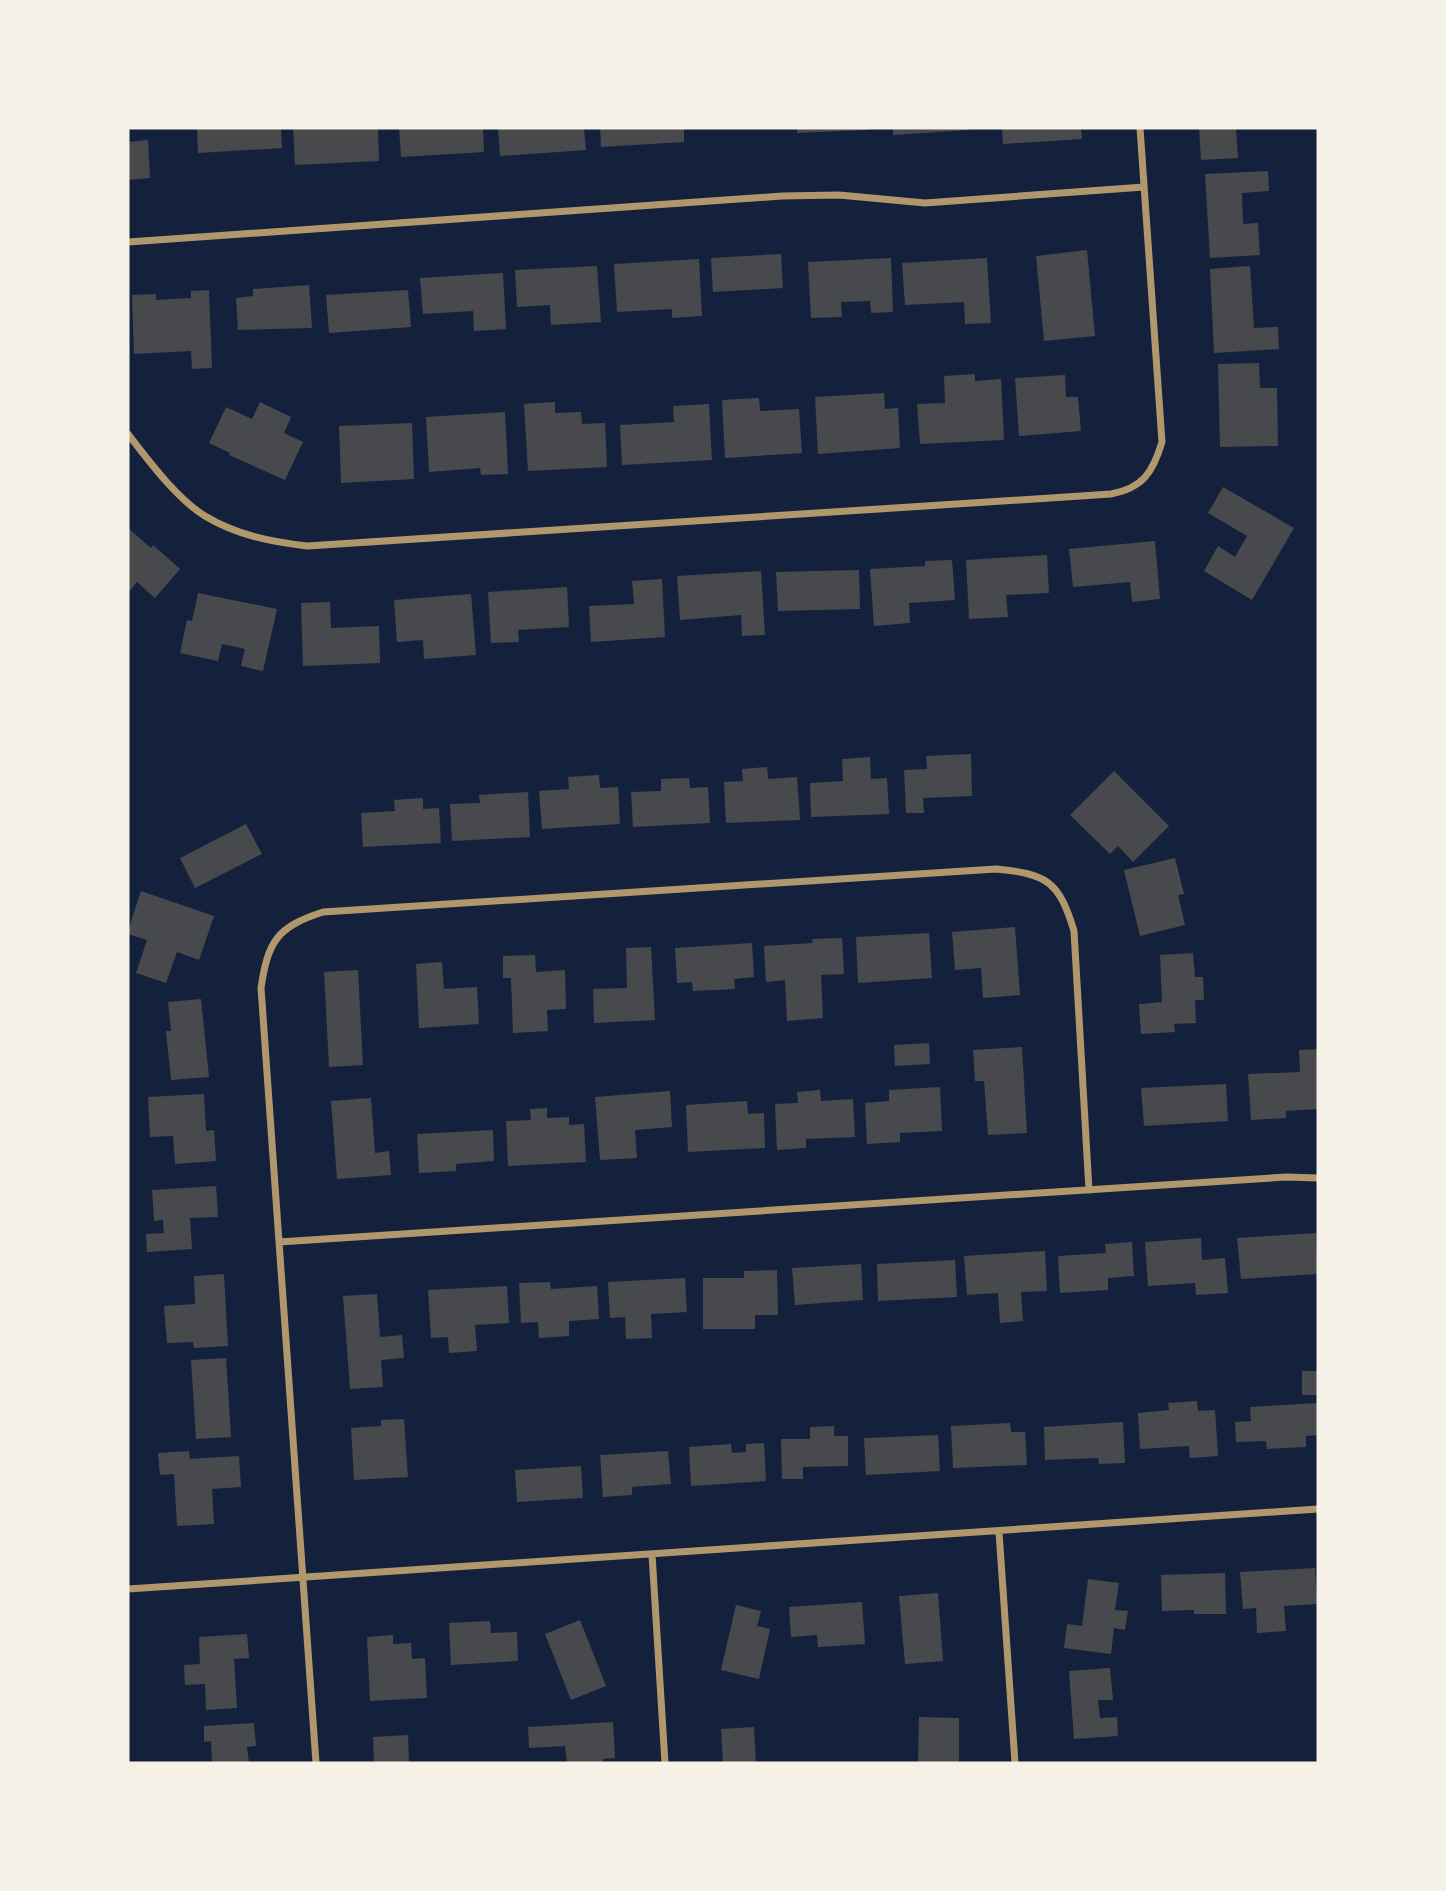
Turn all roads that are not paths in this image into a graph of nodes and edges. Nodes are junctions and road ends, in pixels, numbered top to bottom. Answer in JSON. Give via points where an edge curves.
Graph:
{"nodes":[{"id":1,"x":1140,"y":128,"type":"edge"},
{"id":2,"x":1144,"y":187,"type":"junction"},
{"id":3,"x":128,"y":242,"type":"edge"},
{"id":4,"x":128,"y":434,"type":"edge"},
{"id":5,"x":1318,"y":1178,"type":"edge"},
{"id":6,"x":1089,"y":1190,"type":"junction"},
{"id":7,"x":279,"y":1242,"type":"junction"},
{"id":8,"x":1318,"y":1509,"type":"edge"},
{"id":9,"x":999,"y":1531,"type":"junction"},
{"id":10,"x":652,"y":1554,"type":"junction"},
{"id":11,"x":304,"y":1578,"type":"junction"},
{"id":12,"x":128,"y":1589,"type":"edge"},
{"id":13,"x":316,"y":1763,"type":"edge"},
{"id":14,"x":665,"y":1763,"type":"edge"},
{"id":15,"x":1014,"y":1763,"type":"edge"}],
"edges":[{"from":1,"to":2,"type":"street"},
{"from":2,"to":3,"type":"street","via":[[925,203],[839,195],[782,196]]},
{"from":2,"to":4,"type":"street","via":[[1162,442],[1155,467],[1128,491],[307,546],[237,532],[204,516],[174,489]]},
{"from":5,"to":6,"type":"street"},
{"from":6,"to":7,"type":"street"},
{"from":6,"to":7,"type":"street","via":[[1074,931],[1065,901],[1046,879],[996,869],[323,912],[297,920],[279,936],[265,958],[261,988]]},
{"from":7,"to":11,"type":"street"},
{"from":8,"to":9,"type":"street"},
{"from":9,"to":10,"type":"street"},
{"from":9,"to":15,"type":"street"},
{"from":10,"to":11,"type":"street"},
{"from":10,"to":14,"type":"street"},
{"from":11,"to":12,"type":"street"},
{"from":11,"to":13,"type":"street"}]}
